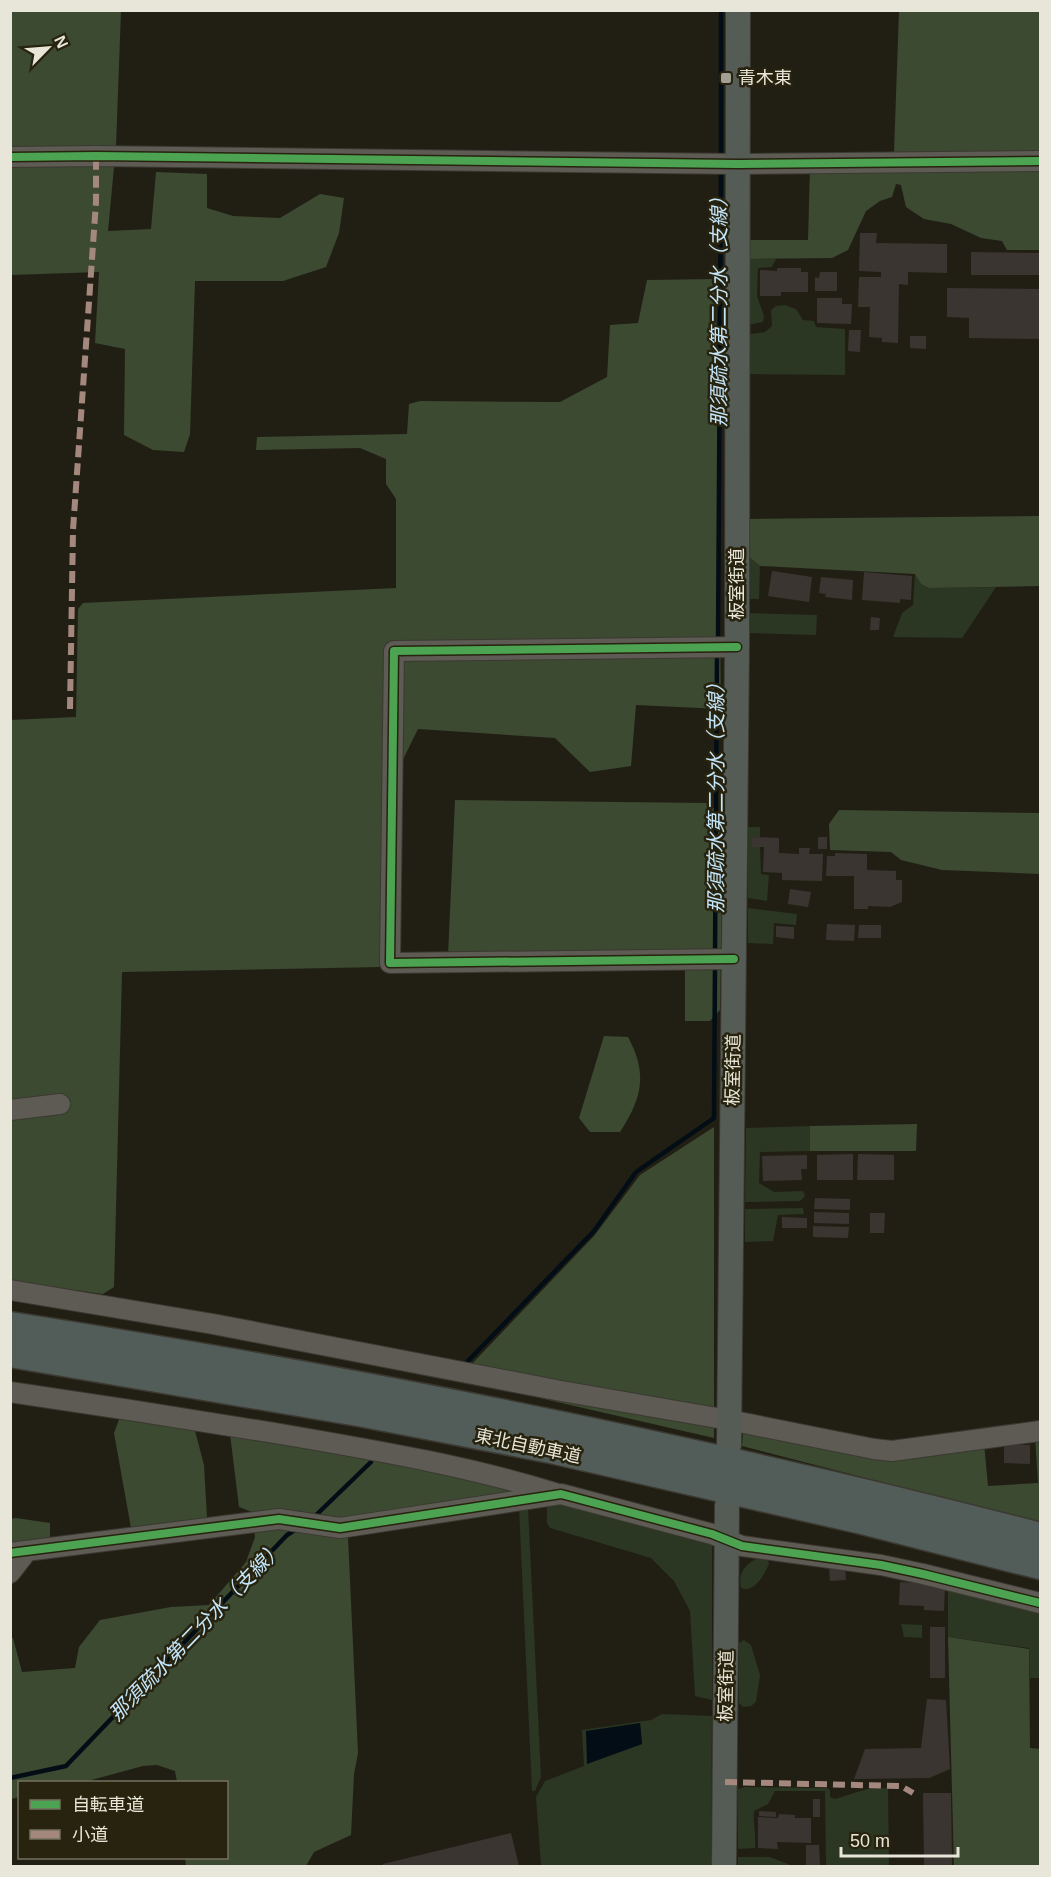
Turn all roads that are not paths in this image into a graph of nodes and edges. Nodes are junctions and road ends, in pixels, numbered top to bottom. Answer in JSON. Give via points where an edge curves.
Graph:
{"nodes":[{"id":1,"x":738,"y":10,"type":"edge"},
{"id":2,"x":10,"y":157,"type":"edge"},
{"id":3,"x":1041,"y":160,"type":"edge"},
{"id":4,"x":738,"y":164,"type":"junction"},
{"id":5,"x":737,"y":647,"type":"junction"},
{"id":6,"x":734,"y":959,"type":"junction"},
{"id":7,"x":60,"y":1104,"type":"dead end"},
{"id":8,"x":10,"y":1110,"type":"edge"},
{"id":9,"x":10,"y":1290,"type":"edge"},
{"id":10,"x":10,"y":1326,"type":"edge"},
{"id":11,"x":10,"y":1353,"type":"edge"},
{"id":12,"x":10,"y":1392,"type":"edge"},
{"id":13,"x":729,"y":1420,"type":"junction"},
{"id":14,"x":1041,"y":1431,"type":"edge"},
{"id":15,"x":729,"y":1445,"type":"dead end"},
{"id":16,"x":561,"y":1494,"type":"junction"},
{"id":17,"x":728,"y":1506,"type":"dead end"},
{"id":18,"x":1041,"y":1537,"type":"edge"},
{"id":19,"x":728,"y":1541,"type":"junction"},
{"id":20,"x":19,"y":1552,"type":"edge"},
{"id":21,"x":1041,"y":1565,"type":"edge"},
{"id":22,"x":10,"y":1573,"type":"edge"},
{"id":23,"x":1041,"y":1603,"type":"edge"},
{"id":24,"x":724,"y":1866,"type":"edge"}],
"edges":[{"from":1,"to":4,"type":"main road","name":"板室街道"},
{"from":2,"to":4,"type":"street"},
{"from":3,"to":4,"type":"street"},
{"from":4,"to":5,"type":"main road","name":"板室街道"},
{"from":5,"to":6,"type":"main road","name":"板室街道"},
{"from":5,"to":6,"type":"street","via":[[394,651],[390,963]]},
{"from":6,"to":13,"type":"main road","name":"板室街道"},
{"from":7,"to":8,"type":"street"},
{"from":9,"to":13,"type":"street"},
{"from":10,"to":18,"type":"highway","name":"東北自動車道","via":[[188,1354],[555,1423],[848,1488]]},
{"from":11,"to":21,"type":"highway","name":"東北自動車道","via":[[551,1449]]},
{"from":12,"to":16,"type":"street","via":[[406,1456],[497,1475]]},
{"from":13,"to":14,"type":"street","via":[[892,1451]]},
{"from":13,"to":15,"type":"main road","name":"板室街道"},
{"from":16,"to":19,"type":"street"},
{"from":16,"to":20,"type":"street","via":[[340,1528],[279,1519]]},
{"from":17,"to":19,"type":"main road","name":"板室街道"},
{"from":19,"to":23,"type":"street","via":[[912,1571]]},
{"from":19,"to":24,"type":"main road","name":"板室街道"},
{"from":20,"to":22,"type":"street"}]}
